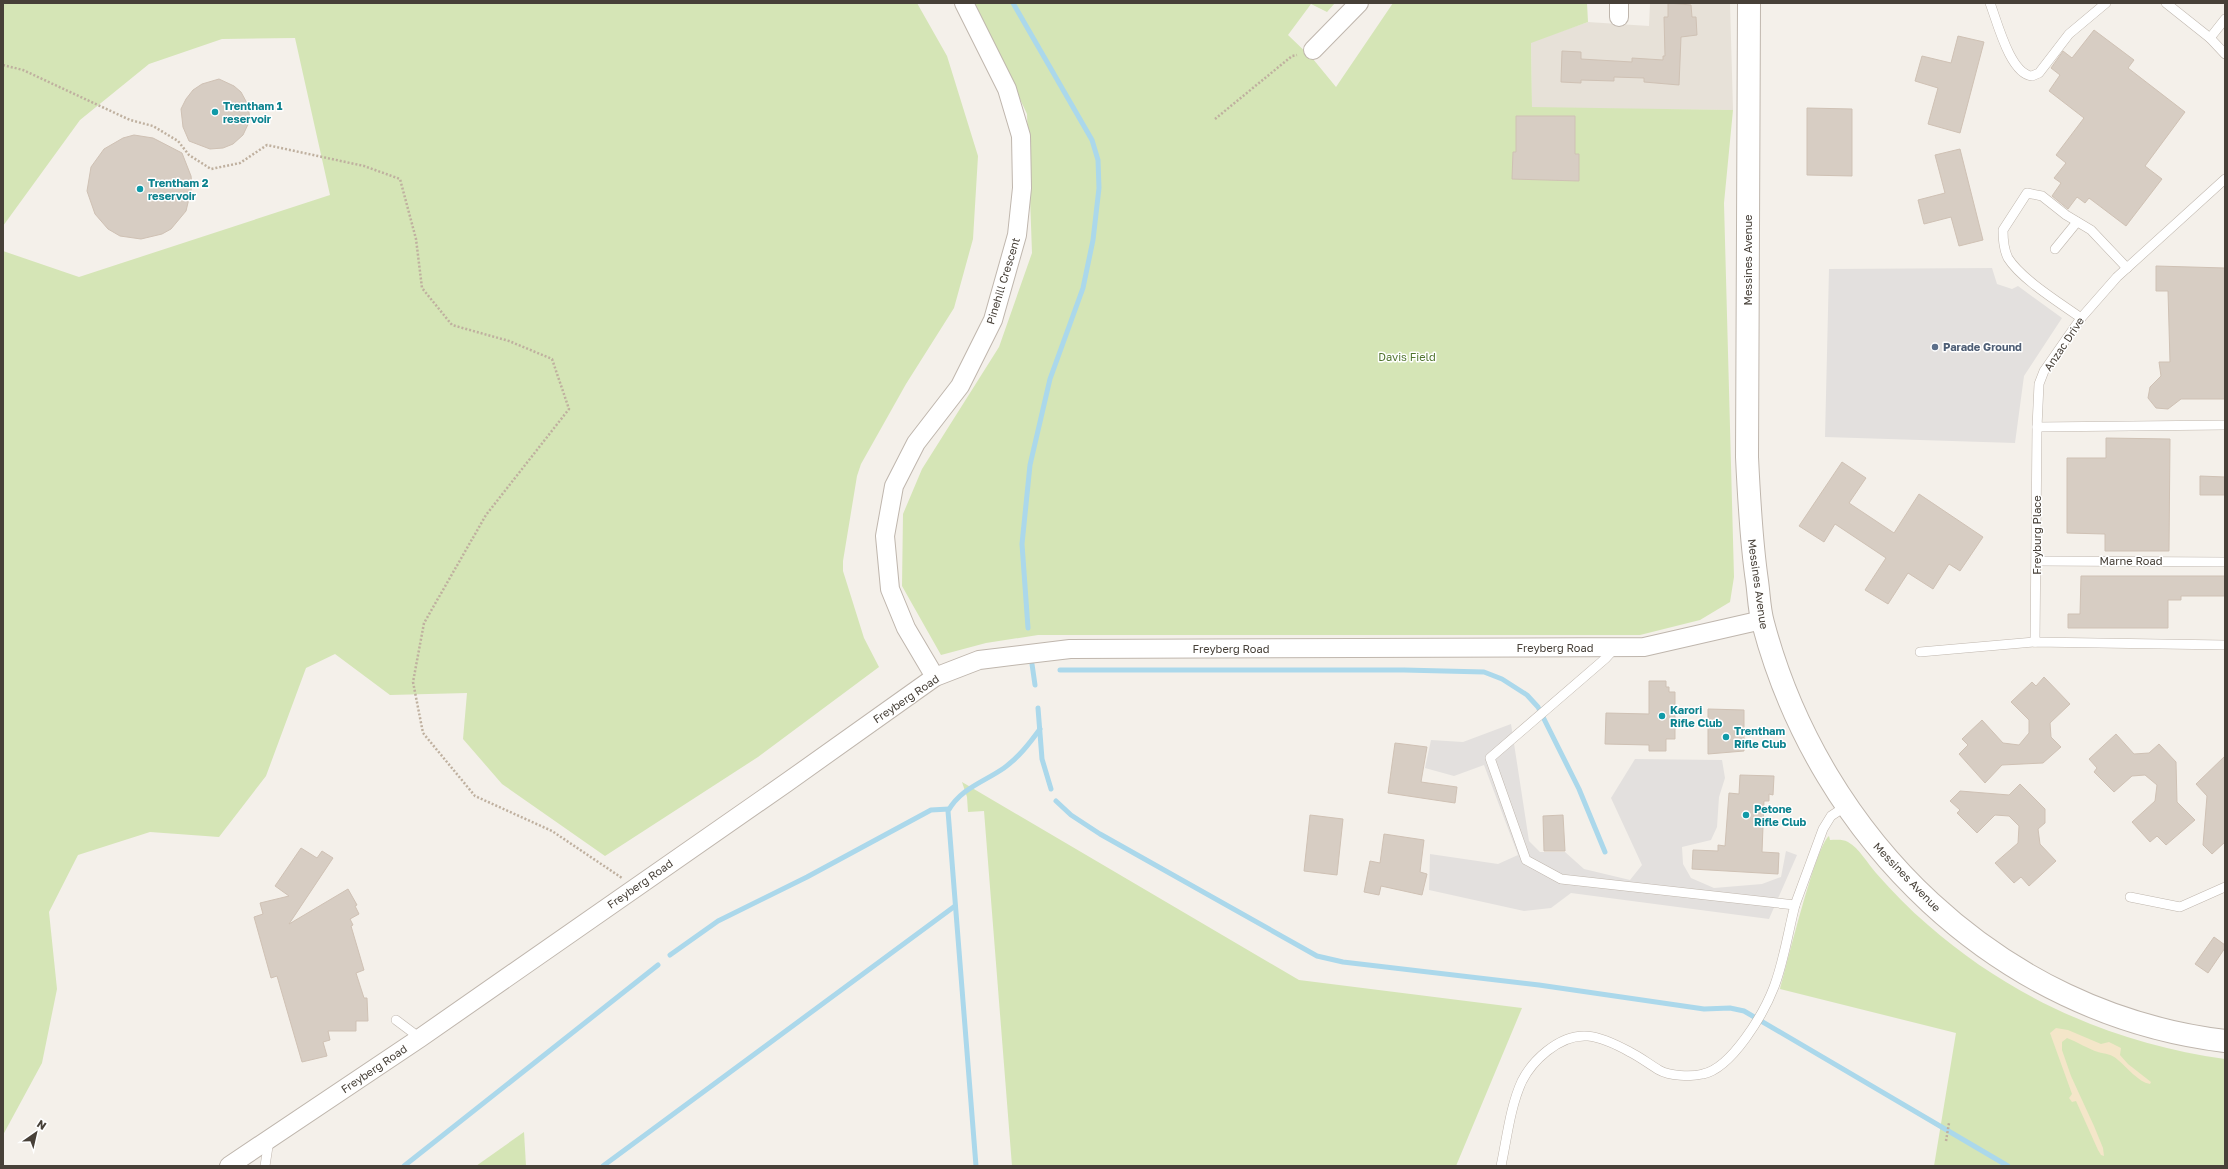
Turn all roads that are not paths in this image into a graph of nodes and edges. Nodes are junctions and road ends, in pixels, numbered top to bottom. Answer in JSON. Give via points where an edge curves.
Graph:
{"nodes":[{"id":1,"x":964,"y":3,"type":"edge"},
{"id":2,"x":1359,"y":3,"type":"edge"},
{"id":3,"x":1749,"y":3,"type":"edge"},
{"id":4,"x":1990,"y":3,"type":"edge"},
{"id":5,"x":2106,"y":3,"type":"edge"},
{"id":6,"x":2166,"y":3,"type":"edge"},
{"id":7,"x":2225,"y":19,"type":"edge"},
{"id":8,"x":2210,"y":38,"type":"junction"},
{"id":9,"x":1313,"y":50,"type":"road end"},
{"id":10,"x":2225,"y":54,"type":"edge"},
{"id":11,"x":2225,"y":179,"type":"edge"},
{"id":12,"x":2077,"y":222,"type":"junction"},
{"id":13,"x":2054,"y":249,"type":"dead end"},
{"id":14,"x":2127,"y":268,"type":"junction"},
{"id":15,"x":2081,"y":318,"type":"junction"},
{"id":16,"x":2225,"y":426,"type":"edge"},
{"id":17,"x":2037,"y":427,"type":"junction"},
{"id":18,"x":2037,"y":561,"type":"junction"},
{"id":19,"x":2225,"y":562,"type":"edge"},
{"id":20,"x":1762,"y":620,"type":"junction"},
{"id":21,"x":2035,"y":642,"type":"junction"},
{"id":22,"x":2225,"y":645,"type":"edge"},
{"id":23,"x":1616,"y":648,"type":"junction"},
{"id":24,"x":1920,"y":652,"type":"dead end"},
{"id":25,"x":935,"y":677,"type":"junction"},
{"id":26,"x":1846,"y":806,"type":"junction"},
{"id":27,"x":2225,"y":887,"type":"edge"},
{"id":28,"x":2130,"y":897,"type":"dead end"},
{"id":29,"x":1794,"y":905,"type":"junction"},
{"id":30,"x":396,"y":1020,"type":"dead end"},
{"id":31,"x":420,"y":1038,"type":"junction"},
{"id":32,"x":2225,"y":1041,"type":"edge"},
{"id":33,"x":270,"y":1138,"type":"junction"},
{"id":34,"x":229,"y":1166,"type":"edge"},
{"id":35,"x":265,"y":1166,"type":"edge"},
{"id":36,"x":1501,"y":1166,"type":"edge"}],
"edges":[{"from":1,"to":25,"type":"street","name":"Pinehill Crescent","via":[[1007,89],[1021,136],[1022,188],[1017,235],[993,320],[960,386],[916,443],[894,486],[885,536],[890,589],[906,628]]},
{"from":2,"to":9,"type":"street"},
{"from":3,"to":20,"type":"street","name":"Messines Avenue","via":[[1747,457],[1752,541]]},
{"from":4,"to":5,"type":"lane","via":[[2007,51],[2020,69],[2029,76],[2035,76],[2069,34]]},
{"from":6,"to":8,"type":"lane"},
{"from":7,"to":8,"type":"lane"},
{"from":8,"to":10,"type":"lane"},
{"from":11,"to":14,"type":"lane","name":"Anzac Drive"},
{"from":12,"to":13,"type":"lane"},
{"from":12,"to":14,"type":"lane","via":[[2091,230]]},
{"from":12,"to":15,"type":"lane","via":[[2042,196],[2027,193],[2003,230],[2003,239],[2007,257],[2018,270]]},
{"from":14,"to":15,"type":"lane","name":"Anzac Drive"},
{"from":15,"to":17,"type":"lane","name":"Anzac Drive","via":[[2044,372],[2039,384]]},
{"from":16,"to":17,"type":"lane"},
{"from":17,"to":18,"type":"lane","name":"Freyburg Place"},
{"from":18,"to":19,"type":"lane","name":"Marne Road"},
{"from":18,"to":21,"type":"lane","name":"Freyburg Place"},
{"from":20,"to":23,"type":"street","name":"Freyberg Road","via":[[1644,647]]},
{"from":20,"to":26,"type":"street","name":"Messines Avenue","via":[[1787,698],[1808,744]]},
{"from":21,"to":22,"type":"lane"},
{"from":21,"to":24,"type":"lane"},
{"from":23,"to":25,"type":"street","name":"Freyberg Road","via":[[1070,649],[980,660]]},
{"from":23,"to":29,"type":"lane","via":[[1490,758],[1526,860],[1561,879]]},
{"from":25,"to":31,"type":"street","name":"Freyberg Road"},
{"from":26,"to":29,"type":"lane","via":[[1831,816],[1823,829]]},
{"from":26,"to":32,"type":"street","name":"Messines Avenue","via":[[1871,839],[1924,898],[1951,922],[1996,955],[2077,1000],[2104,1011],[2196,1037]]},
{"from":27,"to":28,"type":"lane","via":[[2180,907]]},
{"from":29,"to":36,"type":"lane","via":[[1774,987],[1763,1011],[1735,1052],[1718,1068],[1704,1074],[1688,1075],[1660,1071],[1608,1040],[1585,1035],[1561,1040],[1536,1060],[1522,1081]]},
{"from":30,"to":31,"type":"lane"},
{"from":31,"to":33,"type":"street","name":"Freyberg Road"},
{"from":33,"to":34,"type":"street","name":"Freyberg Road"},
{"from":33,"to":35,"type":"lane"}]}
